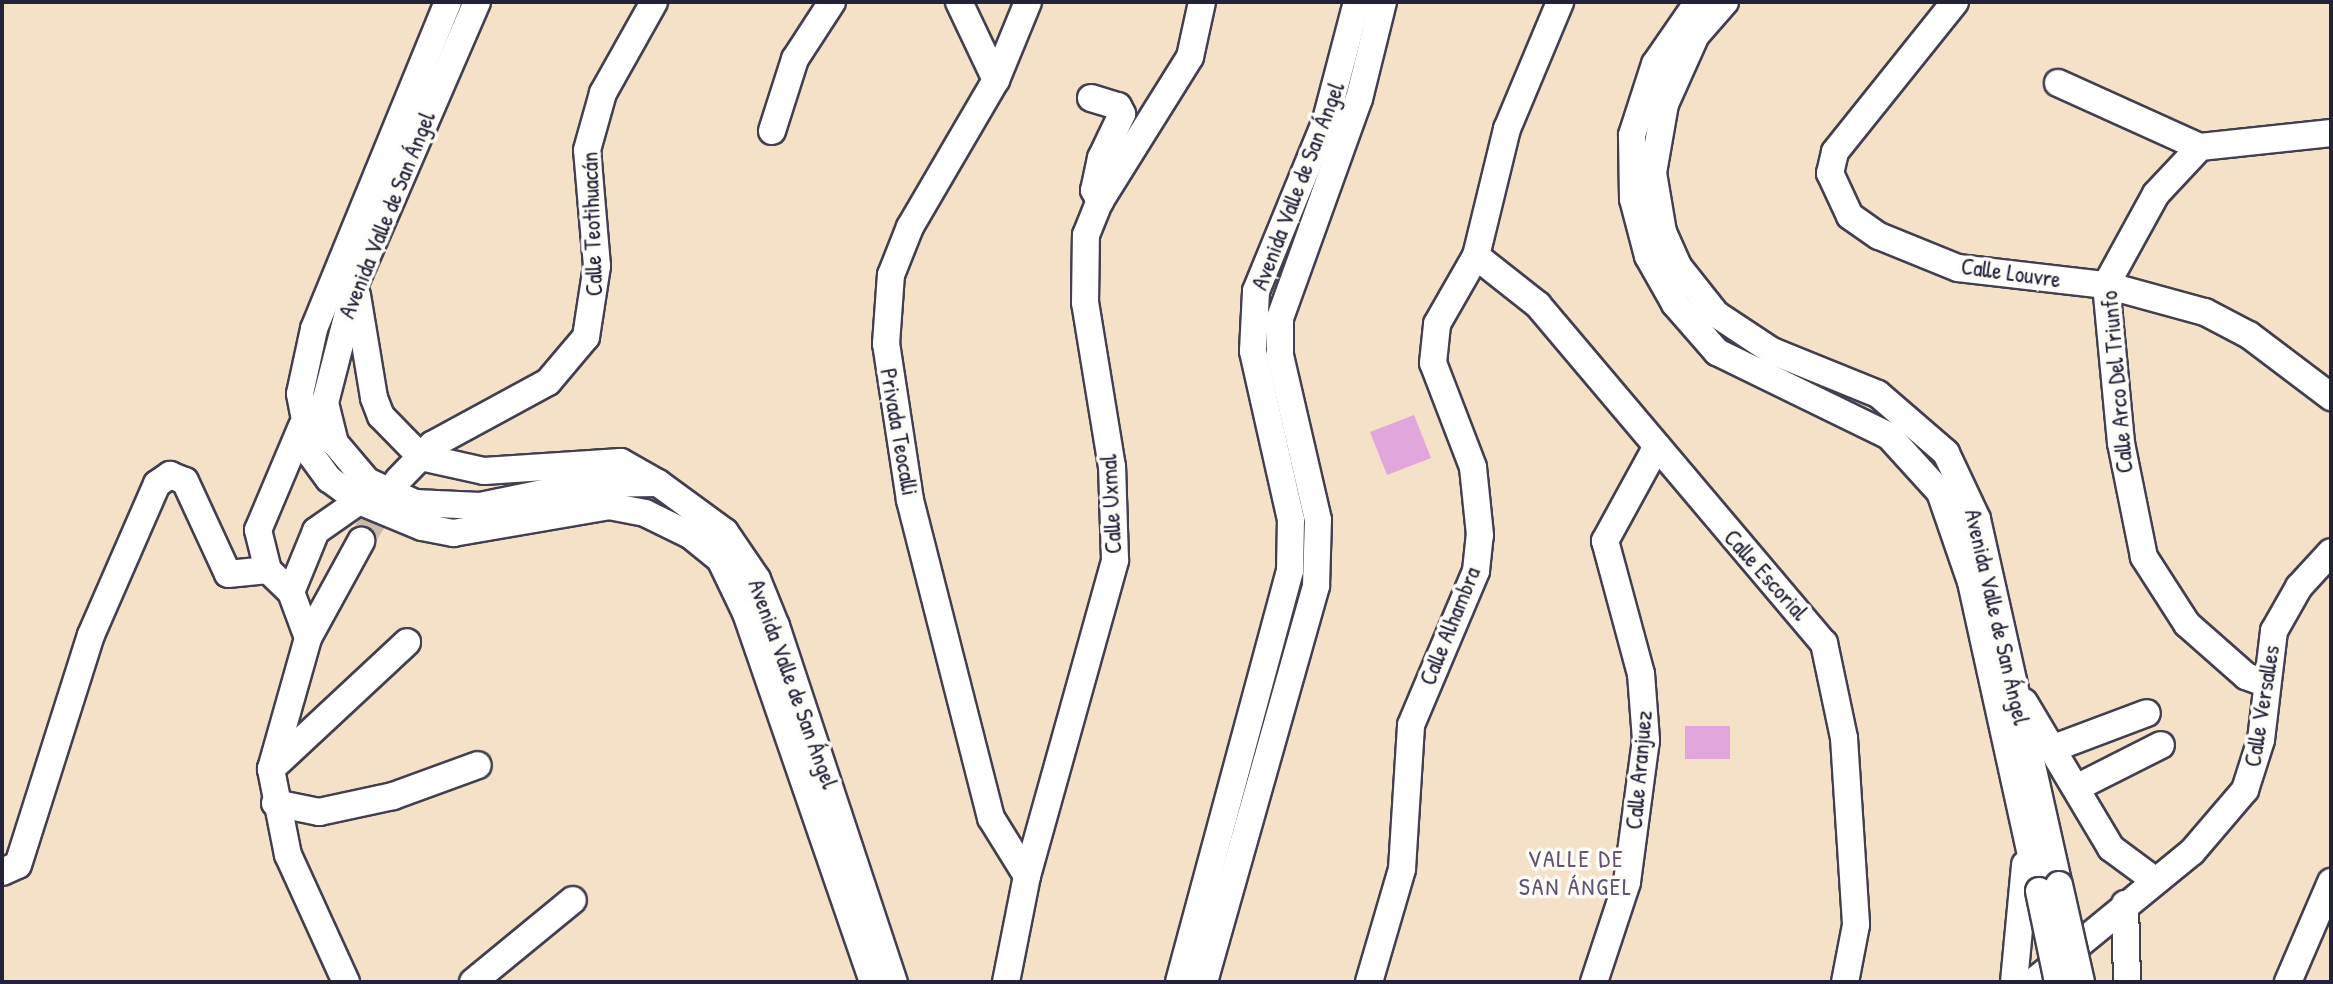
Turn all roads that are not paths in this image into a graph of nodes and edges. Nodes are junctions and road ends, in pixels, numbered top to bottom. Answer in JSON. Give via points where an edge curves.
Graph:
{"nodes":[{"id":1,"x":477,"y":2,"type":"edge"},
{"id":2,"x":654,"y":2,"type":"edge"},
{"id":3,"x":832,"y":2,"type":"edge"},
{"id":4,"x":958,"y":2,"type":"edge"},
{"id":5,"x":1028,"y":2,"type":"edge"},
{"id":6,"x":1202,"y":2,"type":"edge"},
{"id":7,"x":1357,"y":2,"type":"edge"},
{"id":8,"x":1383,"y":2,"type":"edge"},
{"id":9,"x":1560,"y":2,"type":"edge"},
{"id":10,"x":1698,"y":2,"type":"edge"},
{"id":11,"x":1726,"y":2,"type":"edge"},
{"id":12,"x":1955,"y":2,"type":"edge"},
{"id":13,"x":445,"y":10,"type":"edge"},
{"id":14,"x":465,"y":29,"type":"junction"},
{"id":15,"x":996,"y":80,"type":"junction"},
{"id":16,"x":2058,"y":83,"type":"dead end"},
{"id":17,"x":1091,"y":98,"type":"dead end"},
{"id":18,"x":772,"y":131,"type":"dead end"},
{"id":19,"x":2331,"y":133,"type":"edge"},
{"id":20,"x":2200,"y":147,"type":"junction"},
{"id":21,"x":1100,"y":201,"type":"junction"},
{"id":22,"x":1476,"y":256,"type":"junction"},
{"id":23,"x":356,"y":282,"type":"junction"},
{"id":24,"x":2106,"y":285,"type":"junction"},
{"id":25,"x":2331,"y":397,"type":"edge"},
{"id":26,"x":302,"y":426,"type":"junction"},
{"id":27,"x":1657,"y":446,"type":"junction"},
{"id":28,"x":323,"y":450,"type":"junction"},
{"id":29,"x":421,"y":457,"type":"junction"},
{"id":30,"x":398,"y":480,"type":"tunnel mouth"},
{"id":31,"x":658,"y":483,"type":"junction"},
{"id":32,"x":359,"y":501,"type":"junction"},
{"id":33,"x":698,"y":526,"type":"junction"},
{"id":34,"x":361,"y":541,"type":"tunnel mouth"},
{"id":35,"x":2331,"y":552,"type":"edge"},
{"id":36,"x":268,"y":570,"type":"junction"},
{"id":37,"x":291,"y":592,"type":"junction"},
{"id":38,"x":308,"y":638,"type":"junction"},
{"id":39,"x":407,"y":642,"type":"dead end"},
{"id":40,"x":2265,"y":682,"type":"junction"},
{"id":41,"x":2015,"y":688,"type":"junction"},
{"id":42,"x":2147,"y":713,"type":"dead end"},
{"id":43,"x":2161,"y":745,"type":"dead end"},
{"id":44,"x":2054,"y":748,"type":"junction"},
{"id":45,"x":478,"y":765,"type":"dead end"},
{"id":46,"x":271,"y":769,"type":"junction"},
{"id":47,"x":2076,"y":788,"type":"junction"},
{"id":48,"x":275,"y":803,"type":"junction"},
{"id":49,"x":2028,"y":842,"type":"junction"},
{"id":50,"x":2,"y":872,"type":"edge"},
{"id":51,"x":1027,"y":876,"type":"junction"},
{"id":52,"x":2153,"y":879,"type":"junction"},
{"id":53,"x":2331,"y":882,"type":"edge"},
{"id":54,"x":2049,"y":888,"type":"junction"},
{"id":55,"x":573,"y":900,"type":"dead end"},
{"id":56,"x":2125,"y":904,"type":"junction"},
{"id":57,"x":346,"y":982,"type":"edge"},
{"id":58,"x":473,"y":982,"type":"edge"},
{"id":59,"x":873,"y":982,"type":"edge"},
{"id":60,"x":894,"y":982,"type":"edge"},
{"id":61,"x":1006,"y":982,"type":"edge"},
{"id":62,"x":1179,"y":982,"type":"edge"},
{"id":63,"x":1204,"y":982,"type":"edge"},
{"id":64,"x":1369,"y":982,"type":"edge"},
{"id":65,"x":1594,"y":982,"type":"edge"},
{"id":66,"x":1845,"y":982,"type":"edge"},
{"id":67,"x":2014,"y":982,"type":"edge"},
{"id":68,"x":2033,"y":982,"type":"edge"},
{"id":69,"x":2058,"y":982,"type":"edge"},
{"id":70,"x":2081,"y":982,"type":"edge"},
{"id":71,"x":2127,"y":982,"type":"edge"},
{"id":72,"x":2288,"y":982,"type":"edge"}],
"edges":[{"from":1,"to":14,"type":"street","name":"Avenida Valle de San Ángel"},
{"from":2,"to":29,"type":"street","name":"Calle Teotihuacán","via":[[603,93],[587,150],[597,266],[586,337],[548,382],[432,445]]},
{"from":3,"to":18,"type":"street","via":[[795,59]]},
{"from":4,"to":15,"type":"street"},
{"from":5,"to":15,"type":"street","name":"Privada Teocalli"},
{"from":6,"to":21,"type":"street","name":"Calle Uxmal","via":[[1190,57]]},
{"from":7,"to":62,"type":"street","name":"Avenida Valle de San Ángel","via":[[1326,120],[1256,291],[1253,351],[1291,520],[1290,571]]},
{"from":8,"to":63,"type":"street","name":"Avenida Valle de San Ángel","via":[[1359,99],[1280,318],[1280,355],[1318,520],[1317,586]]},
{"from":9,"to":22,"type":"street","name":"Calle Alhambra","via":[[1507,129]]},
{"from":10,"to":49,"type":"street","name":"Avenida Valle de San Ángel","via":[[1655,64],[1632,135],[1633,199],[1648,256],[1675,304],[1717,352],[1738,368],[1889,436],[1940,492],[1971,582]]},
{"from":11,"to":41,"type":"street","name":"Avenida Valle de San Ángel","via":[[1696,35],[1665,104],[1653,173],[1668,243],[1696,294],[1737,330],[1772,351],[1878,394],[1933,437],[1977,519]]},
{"from":12,"to":24,"type":"street","name":"Calle Louvre","via":[[1850,128],[1830,173],[1836,196],[1879,236],[1958,268]]},
{"from":13,"to":14,"type":"street"},
{"from":13,"to":26,"type":"street","name":"Avenida Valle de San Ángel","via":[[328,283],[306,365]]},
{"from":14,"to":23,"type":"street","name":"Avenida Valle de San Ángel"},
{"from":15,"to":51,"type":"street","name":"Privada Teocalli","via":[[910,227],[891,275],[886,344],[910,500],[991,818]]},
{"from":16,"to":20,"type":"street"},
{"from":17,"to":21,"type":"street","via":[[1118,106],[1122,114],[1101,158],[1094,190]]},
{"from":19,"to":20,"type":"street"},
{"from":20,"to":24,"type":"street","name":"Calle Arco Del Triunfo","via":[[2156,194]]},
{"from":21,"to":51,"type":"street","name":"Calle Uxmal","via":[[1082,268],[1112,467],[1115,560]]},
{"from":22,"to":27,"type":"street","name":"Calle Escorial","via":[[1538,306]]},
{"from":22,"to":64,"type":"street","name":"Calle Alhambra","via":[[1445,303],[1433,363],[1473,467],[1480,535],[1476,570],[1411,725],[1402,869]]},
{"from":23,"to":28,"type":"street","name":"Avenida Valle de San Ángel","via":[[325,403]]},
{"from":23,"to":29,"type":"street","via":[[374,398],[389,426]]},
{"from":24,"to":25,"type":"street","name":"Calle Louvre","via":[[2165,298],[2231,323]]},
{"from":24,"to":40,"type":"street","name":"Calle Arco Del Triunfo","via":[[2120,443],[2144,557],[2187,624],[2246,676]]},
{"from":26,"to":28,"type":"street","name":"Avenida Valle de San Ángel"},
{"from":26,"to":36,"type":"street","via":[[258,530]]},
{"from":27,"to":65,"type":"street","name":"Calle Aranjuez","via":[[1621,502],[1605,541],[1641,674],[1646,740],[1627,881]]},
{"from":27,"to":66,"type":"street","name":"Calle Escorial","via":[[1738,548],[1815,630],[1832,662],[1856,925]]},
{"from":28,"to":31,"type":"street","name":"Avenida Valle de San Ángel","via":[[367,481],[435,508],[480,506],[587,484]]},
{"from":28,"to":32,"type":"street","name":"Avenida Valle de San Ángel","via":[[329,479]]},
{"from":29,"to":30,"type":"street","name":"Calle Teotihuacán"},
{"from":29,"to":31,"type":"street","via":[[484,471],[621,461],[648,472]]},
{"from":31,"to":33,"type":"street","name":"Avenida Valle de San Ángel"},
{"from":32,"to":33,"type":"street","name":"Avenida Valle de San Ángel","via":[[392,517],[453,533],[609,506]]},
{"from":32,"to":37,"type":"street","via":[[316,531]]},
{"from":33,"to":59,"type":"street","name":"Avenida Valle de San Ángel","via":[[746,612]]},
{"from":33,"to":60,"type":"street","name":"Avenida Valle de San Ángel","via":[[725,532],[757,579]]},
{"from":34,"to":38,"type":"street"},
{"from":35,"to":40,"type":"street","name":"Calle Versalles","via":[[2300,587],[2274,631]]},
{"from":36,"to":37,"type":"street"},
{"from":36,"to":50,"type":"street","via":[[228,574],[185,481],[170,475],[157,484],[91,635],[18,865]]},
{"from":37,"to":38,"type":"street"},
{"from":38,"to":46,"type":"street"},
{"from":39,"to":46,"type":"street"},
{"from":40,"to":52,"type":"street","name":"Calle Versalles","via":[[2261,740],[2245,790],[2192,852]]},
{"from":41,"to":44,"type":"street"},
{"from":41,"to":54,"type":"street","name":"Avenida Valle de San Ángel"},
{"from":42,"to":44,"type":"street"},
{"from":43,"to":47,"type":"street"},
{"from":44,"to":47,"type":"street"},
{"from":45,"to":48,"type":"street","via":[[393,796],[319,812]]},
{"from":46,"to":48,"type":"street"},
{"from":47,"to":52,"type":"street","via":[[2111,848]]},
{"from":48,"to":57,"type":"street","via":[[288,855]]},
{"from":49,"to":54,"type":"street","name":"Avenida Valle de San Ángel"},
{"from":49,"to":67,"type":"street"},
{"from":51,"to":61,"type":"street","name":"Calle Uxmal"},
{"from":52,"to":56,"type":"street"},
{"from":53,"to":72,"type":"street"},
{"from":54,"to":69,"type":"street","name":"Avenida Valle de San Ángel","bridge":true},
{"from":54,"to":70,"type":"street","name":"Avenida Valle de San Ángel","bridge":true},
{"from":55,"to":58,"type":"street"},
{"from":56,"to":68,"type":"street"},
{"from":56,"to":71,"type":"street"}]}
